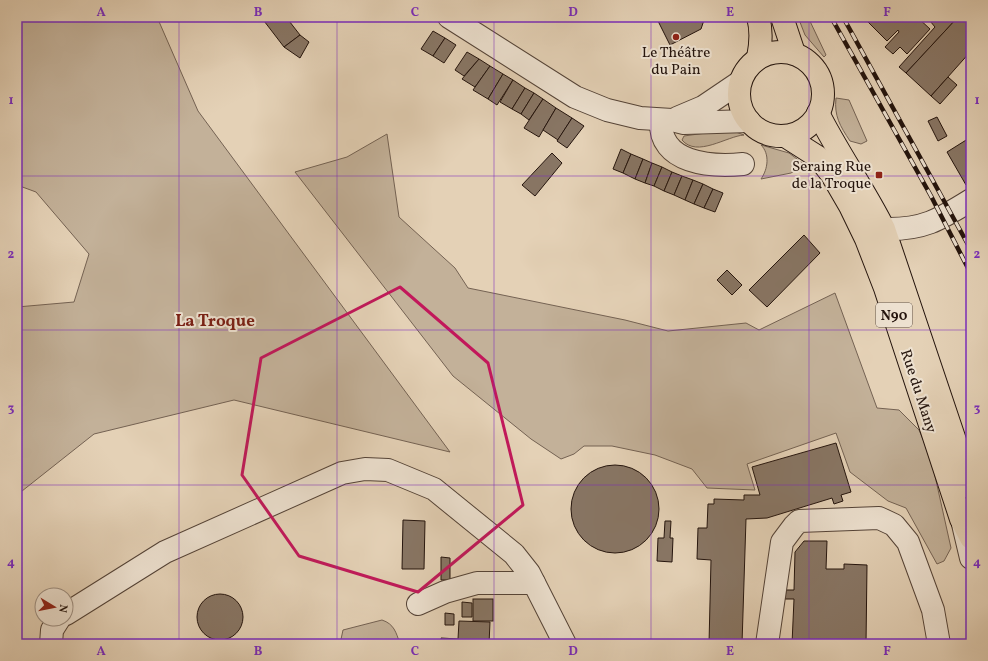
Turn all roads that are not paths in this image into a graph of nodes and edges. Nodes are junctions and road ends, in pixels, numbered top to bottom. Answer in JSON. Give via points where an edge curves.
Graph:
{"nodes":[{"id":1,"x":449,"y":17,"type":"edge"},
{"id":2,"x":758,"y":17,"type":"edge"},
{"id":3,"x":782,"y":17,"type":"edge"},
{"id":4,"x":794,"y":53,"type":"junction"},
{"id":5,"x":758,"y":58,"type":"junction"},
{"id":6,"x":740,"y":82,"type":"junction"},
{"id":7,"x":818,"y":114,"type":"junction"},
{"id":8,"x":666,"y":120,"type":"junction"},
{"id":9,"x":749,"y":121,"type":"junction"},
{"id":10,"x":785,"y":136,"type":"junction"},
{"id":11,"x":742,"y":164,"type":"dead end"},
{"id":12,"x":971,"y":200,"type":"edge"},
{"id":13,"x":884,"y":229,"type":"junction"},
{"id":14,"x":971,"y":488,"type":"edge"},
{"id":15,"x":961,"y":519,"type":"junction"},
{"id":16,"x":971,"y":538,"type":"edge"},
{"id":17,"x":971,"y":558,"type":"edge"},
{"id":18,"x":534,"y":583,"type":"junction"},
{"id":19,"x":418,"y":604,"type":"dead end"},
{"id":20,"x":74,"y":609,"type":"edge"},
{"id":21,"x":933,"y":610,"type":"junction"},
{"id":22,"x":54,"y":627,"type":"edge"},
{"id":23,"x":51,"y":644,"type":"edge"},
{"id":24,"x":565,"y":644,"type":"edge"},
{"id":25,"x":768,"y":644,"type":"edge"},
{"id":26,"x":925,"y":644,"type":"edge"},
{"id":27,"x":939,"y":644,"type":"edge"}],
"edges":[{"from":1,"to":8,"type":"street","via":[[576,96],[622,114]]},
{"from":2,"to":5,"type":"main road","via":[[761,28]]},
{"from":3,"to":4,"type":"main road"},
{"from":4,"to":5,"type":"main road","via":[[776,51]]},
{"from":4,"to":7,"type":"main road","via":[[807,60],[817,71],[822,85],[823,100]]},
{"from":5,"to":6,"type":"main road","via":[[747,68]]},
{"from":6,"to":8,"type":"street","via":[[703,107]]},
{"from":6,"to":9,"type":"main road","name":"Rue du Many","via":[[740,103]]},
{"from":7,"to":10,"type":"main road","via":[[810,124],[798,132]]},
{"from":7,"to":13,"type":"main road","name":"Rue du Many","number":"N90","via":[[869,198]]},
{"from":8,"to":9,"type":"street","via":[[684,123]]},
{"from":8,"to":11,"type":"street","via":[[662,134],[672,151],[679,156],[711,165]]},
{"from":9,"to":10,"type":"main road","name":"Rue du Many","via":[[759,130]]},
{"from":10,"to":15,"type":"main road","name":"Rue du Many","number":"N90","via":[[818,157],[850,206],[866,240],[885,288]]},
{"from":12,"to":13,"type":"street","via":[[926,225],[904,230]]},
{"from":13,"to":14,"type":"main road","name":"Rue du Many","number":"N90"},
{"from":15,"to":16,"type":"main road","number":"N90"},
{"from":15,"to":17,"type":"street","name":"Rue du Many"},
{"from":18,"to":19,"type":"street","via":[[478,583],[445,592]]},
{"from":18,"to":20,"type":"street","via":[[514,554],[434,489],[388,470],[364,469],[342,473],[165,552]]},
{"from":18,"to":24,"type":"street"},
{"from":21,"to":25,"type":"street","via":[[908,542],[894,525],[879,518],[799,521],[782,542]]},
{"from":21,"to":26,"type":"street"},
{"from":21,"to":27,"type":"street"},
{"from":22,"to":23,"type":"street"}]}
